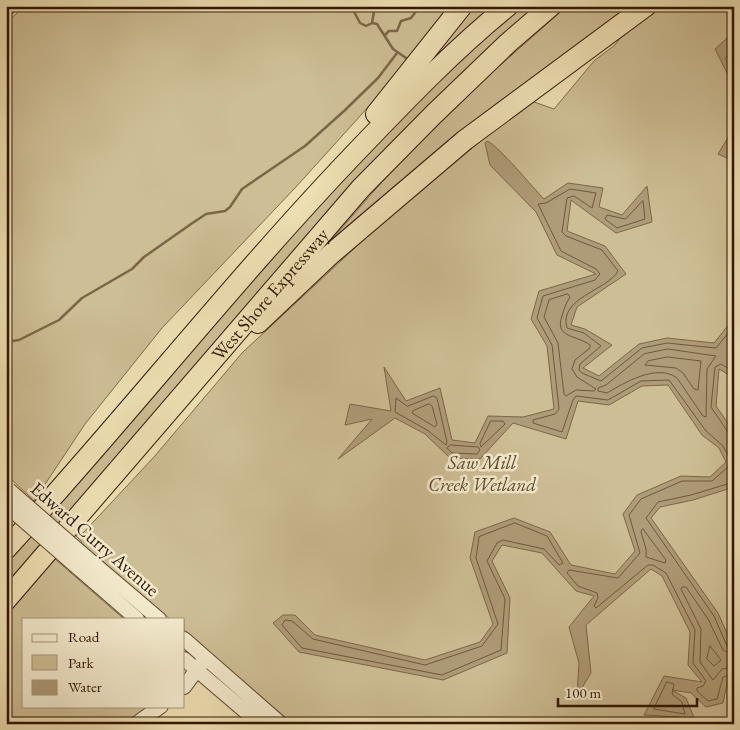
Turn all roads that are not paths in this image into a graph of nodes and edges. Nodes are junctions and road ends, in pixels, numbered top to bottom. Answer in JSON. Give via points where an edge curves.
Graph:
{"nodes":[{"id":1,"x":10,"y":6,"type":"edge"},
{"id":2,"x":462,"y":6,"type":"edge"},
{"id":3,"x":508,"y":6,"type":"edge"},
{"id":4,"x":551,"y":6,"type":"edge"},
{"id":5,"x":646,"y":6,"type":"edge"},
{"id":6,"x":6,"y":9,"type":"edge"},
{"id":7,"x":263,"y":252,"type":"junction"},
{"id":8,"x":179,"y":399,"type":"junction"},
{"id":9,"x":8,"y":489,"type":"edge"},
{"id":10,"x":6,"y":505,"type":"edge"},
{"id":11,"x":6,"y":549,"type":"edge"},
{"id":12,"x":82,"y":562,"type":"junction"},
{"id":13,"x":6,"y":600,"type":"edge"},
{"id":14,"x":136,"y":618,"type":"edge"},
{"id":15,"x":158,"y":618,"type":"edge"},
{"id":16,"x":185,"y":640,"type":"edge"},
{"id":17,"x":206,"y":658,"type":"junction"},
{"id":18,"x":185,"y":660,"type":"edge"},
{"id":19,"x":197,"y":670,"type":"junction"},
{"id":20,"x":185,"y":686,"type":"edge"},
{"id":21,"x":158,"y":708,"type":"edge"},
{"id":22,"x":136,"y":724,"type":"edge"},
{"id":23,"x":260,"y":724,"type":"edge"},
{"id":24,"x":281,"y":724,"type":"edge"}],
"edges":[{"from":1,"to":6,"type":"street"},
{"from":2,"to":7,"type":"highway"},
{"from":3,"to":7,"type":"highway","name":"West Shore Expressway","via":[[413,93]]},
{"from":4,"to":8,"type":"highway","name":"West Shore Expressway","via":[[508,43],[360,188]]},
{"from":5,"to":8,"type":"highway","via":[[465,140],[331,254]]},
{"from":7,"to":11,"type":"highway","name":"West Shore Expressway","via":[[84,464]]},
{"from":8,"to":13,"type":"highway","name":"West Shore Expressway"},
{"from":9,"to":12,"type":"street","name":"Edward Curry Avenue","bridge":true},
{"from":10,"to":12,"type":"street","name":"Edward Curry Avenue","bridge":true},
{"from":12,"to":14,"type":"street","name":"Edward Curry Avenue"},
{"from":12,"to":15,"type":"street","name":"Edward Curry Avenue"},
{"from":16,"to":17,"type":"street"},
{"from":17,"to":19,"type":"street"},
{"from":17,"to":24,"type":"street"},
{"from":18,"to":19,"type":"street"},
{"from":19,"to":20,"type":"street"},
{"from":19,"to":23,"type":"street"},
{"from":21,"to":22,"type":"street"}]}
